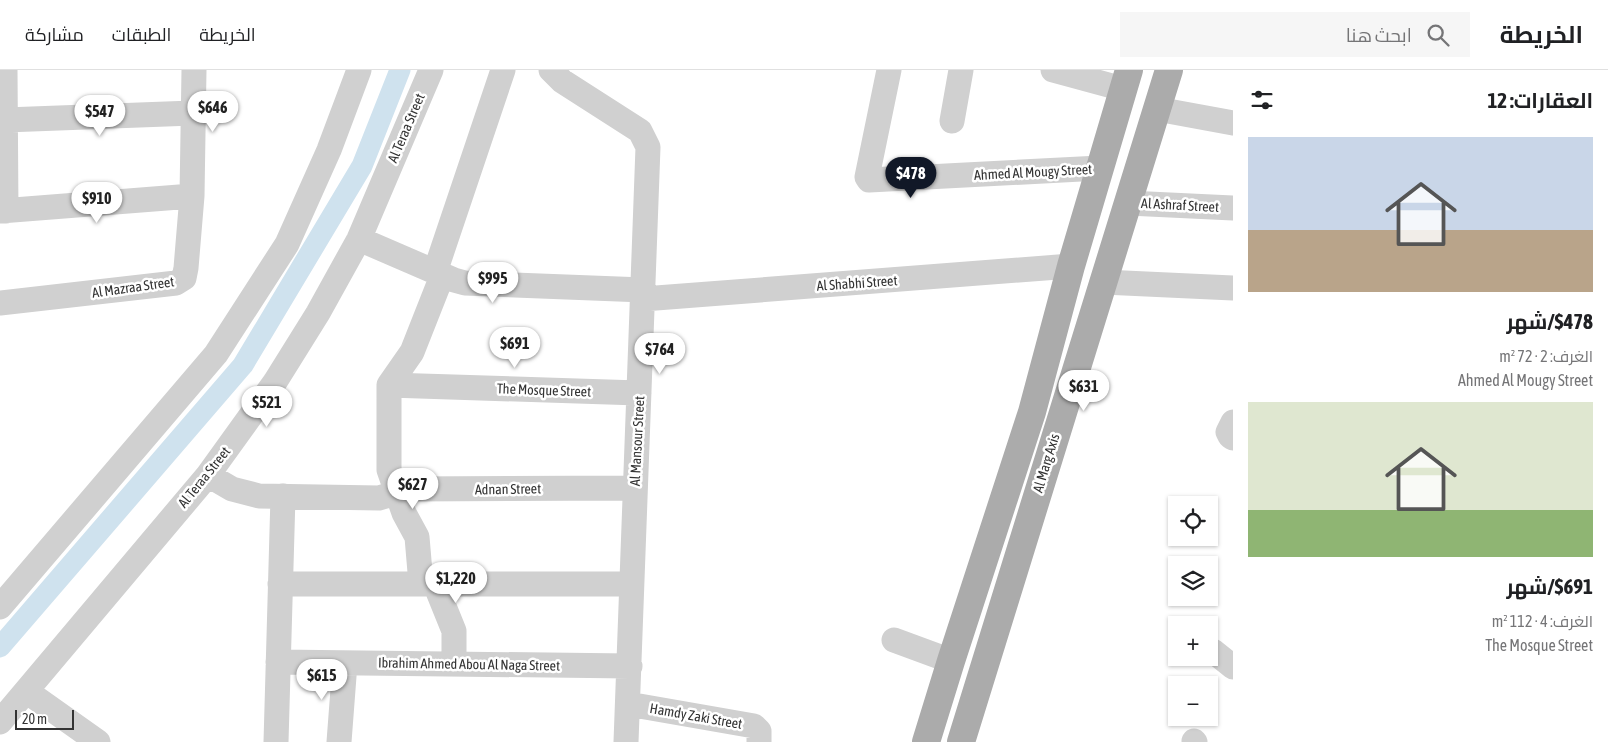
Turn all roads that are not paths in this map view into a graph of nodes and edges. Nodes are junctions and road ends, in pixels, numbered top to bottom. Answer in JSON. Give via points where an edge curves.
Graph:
{"nodes":[{"id":1,"x":5,"y":70,"type":"edge"},
{"id":2,"x":194,"y":70,"type":"edge"},
{"id":3,"x":359,"y":70,"type":"edge"},
{"id":4,"x":431,"y":70,"type":"edge"},
{"id":5,"x":503,"y":70,"type":"edge"},
{"id":6,"x":550,"y":70,"type":"edge"},
{"id":7,"x":889,"y":70,"type":"edge"},
{"id":8,"x":961,"y":70,"type":"edge"},
{"id":9,"x":1053,"y":70,"type":"edge"},
{"id":10,"x":1169,"y":70,"type":"edge"},
{"id":11,"x":1126,"y":80,"type":"edge"},
{"id":12,"x":1157,"y":109,"type":"junction"},
{"id":13,"x":193,"y":113,"type":"junction"},
{"id":14,"x":5,"y":120,"type":"junction"},
{"id":15,"x":952,"y":121,"type":"dead end"},
{"id":16,"x":1233,"y":123,"type":"edge"},
{"id":17,"x":1100,"y":168,"type":"junction"},
{"id":18,"x":192,"y":196,"type":"junction"},
{"id":19,"x":1128,"y":203,"type":"junction"},
{"id":20,"x":1233,"y":208,"type":"edge"},
{"id":21,"x":3,"y":211,"type":"edge"},
{"id":22,"x":359,"y":239,"type":"junction"},
{"id":23,"x":1071,"y":266,"type":"junction"},
{"id":24,"x":439,"y":274,"type":"junction"},
{"id":25,"x":1103,"y":282,"type":"junction"},
{"id":26,"x":1233,"y":288,"type":"edge"},
{"id":27,"x":643,"y":295,"type":"junction"},
{"id":28,"x":0,"y":304,"type":"edge"},
{"id":29,"x":389,"y":385,"type":"junction"},
{"id":30,"x":639,"y":393,"type":"junction"},
{"id":31,"x":208,"y":475,"type":"junction"},
{"id":32,"x":635,"y":488,"type":"junction"},
{"id":33,"x":397,"y":493,"type":"junction"},
{"id":34,"x":283,"y":496,"type":"junction"},
{"id":35,"x":280,"y":584,"type":"junction"},
{"id":36,"x":428,"y":584,"type":"junction"},
{"id":37,"x":631,"y":584,"type":"junction"},
{"id":38,"x":0,"y":607,"type":"edge"},
{"id":39,"x":894,"y":640,"type":"dead end"},
{"id":40,"x":1218,"y":655,"type":"edge"},
{"id":41,"x":951,"y":661,"type":"junction"},
{"id":42,"x":278,"y":662,"type":"junction"},
{"id":43,"x":345,"y":663,"type":"junction"},
{"id":44,"x":454,"y":664,"type":"junction"},
{"id":45,"x":630,"y":666,"type":"junction"},
{"id":46,"x":1233,"y":667,"type":"edge"},
{"id":47,"x":26,"y":691,"type":"junction"},
{"id":48,"x":628,"y":704,"type":"junction"},
{"id":49,"x":0,"y":722,"type":"edge"},
{"id":50,"x":759,"y":738,"type":"edge"},
{"id":51,"x":98,"y":742,"type":"edge"},
{"id":52,"x":276,"y":742,"type":"edge"},
{"id":53,"x":339,"y":742,"type":"edge"},
{"id":54,"x":626,"y":742,"type":"edge"},
{"id":55,"x":926,"y":742,"type":"edge"},
{"id":56,"x":961,"y":742,"type":"edge"}],
"edges":[{"from":1,"to":14,"type":"street"},
{"from":2,"to":13,"type":"street","name":"Al Mazraa Street"},
{"from":3,"to":38,"type":"street","via":[[329,150],[286,244],[216,354]]},
{"from":4,"to":22,"type":"street","name":"Al Teraa Street"},
{"from":5,"to":24,"type":"street"},
{"from":6,"to":27,"type":"street","name":"Al Mansour Street","via":[[646,138],[649,157]]},
{"from":7,"to":17,"type":"street","name":"Ahmed Al Mougy Street","via":[[867,176],[869,180]]},
{"from":8,"to":15,"type":"street"},
{"from":9,"to":11,"type":"street"},
{"from":10,"to":12,"type":"main road","name":"Al Marg Axis"},
{"from":11,"to":17,"type":"main road","name":"Al Marg Axis"},
{"from":12,"to":16,"type":"street"},
{"from":12,"to":19,"type":"main road","name":"Al Marg Axis"},
{"from":13,"to":14,"type":"street"},
{"from":13,"to":18,"type":"street","name":"Al Mazraa Street"},
{"from":14,"to":21,"type":"street"},
{"from":17,"to":23,"type":"main road","name":"Al Marg Axis"},
{"from":18,"to":21,"type":"street"},
{"from":18,"to":28,"type":"street","name":"Al Mazraa Street","via":[[186,273],[180,281]]},
{"from":19,"to":20,"type":"street","name":"Al Ashraf Street"},
{"from":19,"to":25,"type":"main road","name":"Al Marg Axis"},
{"from":22,"to":24,"type":"street","name":"Al Shabhi Street"},
{"from":22,"to":31,"type":"street","name":"Al Teraa Street","via":[[275,382]]},
{"from":23,"to":27,"type":"street","name":"Al Shabhi Street"},
{"from":23,"to":41,"type":"main road","name":"Al Marg Axis","via":[[1032,412]]},
{"from":24,"to":27,"type":"street","name":"Al Shabhi Street","via":[[459,282],[477,284]]},
{"from":24,"to":29,"type":"street","via":[[412,352]]},
{"from":25,"to":26,"type":"street"},
{"from":25,"to":56,"type":"main road","name":"Al Marg Axis"},
{"from":27,"to":30,"type":"street","name":"Al Mansour Street"},
{"from":29,"to":30,"type":"street","name":"The Mosque Street"},
{"from":29,"to":33,"type":"street","via":[[389,470]]},
{"from":30,"to":32,"type":"street","name":"Al Mansour Street"},
{"from":31,"to":34,"type":"street","name":"Adnan Street","via":[[245,493]]},
{"from":31,"to":47,"type":"street","name":"Al Teraa Street"},
{"from":32,"to":33,"type":"street","name":"Adnan Street","via":[[409,490]]},
{"from":32,"to":37,"type":"street","name":"Al Mansour Street"},
{"from":33,"to":34,"type":"street","name":"Adnan Street","via":[[379,498]]},
{"from":33,"to":36,"type":"street","via":[[417,537]]},
{"from":34,"to":35,"type":"street"},
{"from":35,"to":36,"type":"street"},
{"from":35,"to":42,"type":"street"},
{"from":36,"to":37,"type":"street"},
{"from":36,"to":44,"type":"street","via":[[454,631]]},
{"from":37,"to":45,"type":"street","name":"Al Mansour Street"},
{"from":39,"to":41,"type":"street"},
{"from":40,"to":46,"type":"street"},
{"from":41,"to":55,"type":"main road","name":"Al Marg Axis"},
{"from":42,"to":43,"type":"street","name":"Ibrahim Ahmed Abou Al Naga Street"},
{"from":42,"to":52,"type":"street"},
{"from":43,"to":44,"type":"street","name":"Ibrahim Ahmed Abou Al Naga Street"},
{"from":43,"to":53,"type":"street"},
{"from":44,"to":45,"type":"street","name":"Ibrahim Ahmed Abou Al Naga Street"},
{"from":45,"to":48,"type":"street","name":"Al Mansour Street"},
{"from":47,"to":49,"type":"street","name":"Al Teraa Street"},
{"from":47,"to":51,"type":"street"},
{"from":48,"to":50,"type":"street","name":"Hamdy Zaki Street","via":[[754,726]]},
{"from":48,"to":54,"type":"street","name":"Al Mansour Street"}]}
